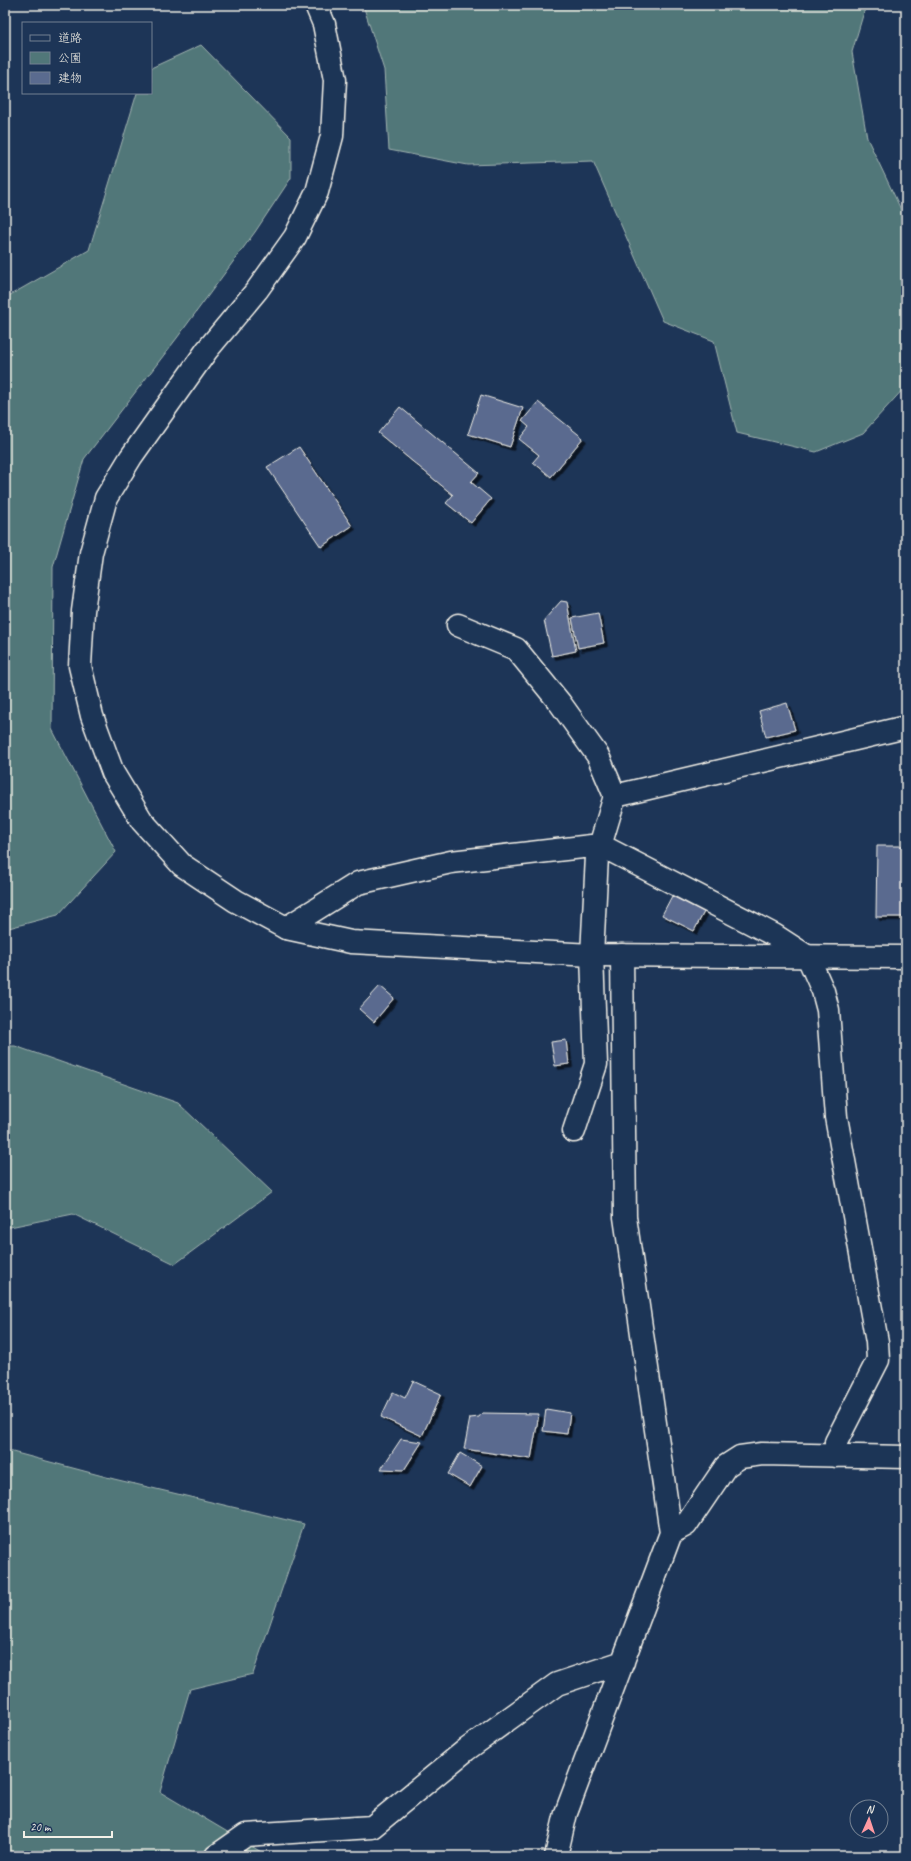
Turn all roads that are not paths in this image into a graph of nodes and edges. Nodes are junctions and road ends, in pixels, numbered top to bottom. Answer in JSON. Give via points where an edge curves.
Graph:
{"nodes":[{"id":1,"x":316,"y":5,"type":"edge"},
{"id":2,"x":458,"y":625,"type":"dead end"},
{"id":3,"x":906,"y":727,"type":"edge"},
{"id":4,"x":615,"y":796,"type":"junction"},
{"id":5,"x":600,"y":845,"type":"junction"},
{"id":6,"x":286,"y":928,"type":"junction"},
{"id":7,"x":592,"y":955,"type":"junction"},
{"id":8,"x":622,"y":955,"type":"junction"},
{"id":9,"x":808,"y":957,"type":"junction"},
{"id":10,"x":906,"y":958,"type":"edge"},
{"id":11,"x":574,"y":1131,"type":"dead end"},
{"id":12,"x":836,"y":1456,"type":"junction"},
{"id":13,"x":906,"y":1458,"type":"edge"},
{"id":14,"x":671,"y":1533,"type":"junction"},
{"id":15,"x":623,"y":1662,"type":"junction"},
{"id":16,"x":216,"y":1856,"type":"edge"},
{"id":17,"x":556,"y":1856,"type":"edge"}],
"edges":[{"from":1,"to":6,"type":"street","via":[[324,24],[335,80],[332,136],[317,192],[295,237],[257,290],[207,350],[131,457],[106,498],[91,553],[83,611],[80,666],[92,716],[113,773],[142,821],[182,865],[236,901]]},
{"from":2,"to":4,"type":"street","via":[[516,649],[560,703],[598,756]]},
{"from":3,"to":4,"type":"street"},
{"from":4,"to":5,"type":"street"},
{"from":5,"to":6,"type":"street","via":[[451,862],[358,883]]},
{"from":5,"to":7,"type":"street","via":[[597,856]]},
{"from":5,"to":9,"type":"street","via":[[774,934]]},
{"from":6,"to":7,"type":"street","via":[[351,942]]},
{"from":7,"to":8,"type":"street"},
{"from":7,"to":11,"type":"street","via":[[596,1064]]},
{"from":8,"to":9,"type":"street"},
{"from":8,"to":14,"type":"street","via":[[625,1217]]},
{"from":9,"to":10,"type":"street"},
{"from":9,"to":12,"type":"street","via":[[823,991],[828,1010],[836,1117],[877,1342],[878,1360],[836,1442]]},
{"from":12,"to":13,"type":"street"},
{"from":12,"to":14,"type":"street","via":[[762,1454],[740,1457],[726,1466],[686,1525]]},
{"from":14,"to":15,"type":"street"},
{"from":15,"to":16,"type":"street","via":[[557,1684],[466,1750],[372,1827],[246,1834]]},
{"from":15,"to":17,"type":"street","via":[[566,1813]]}]}
